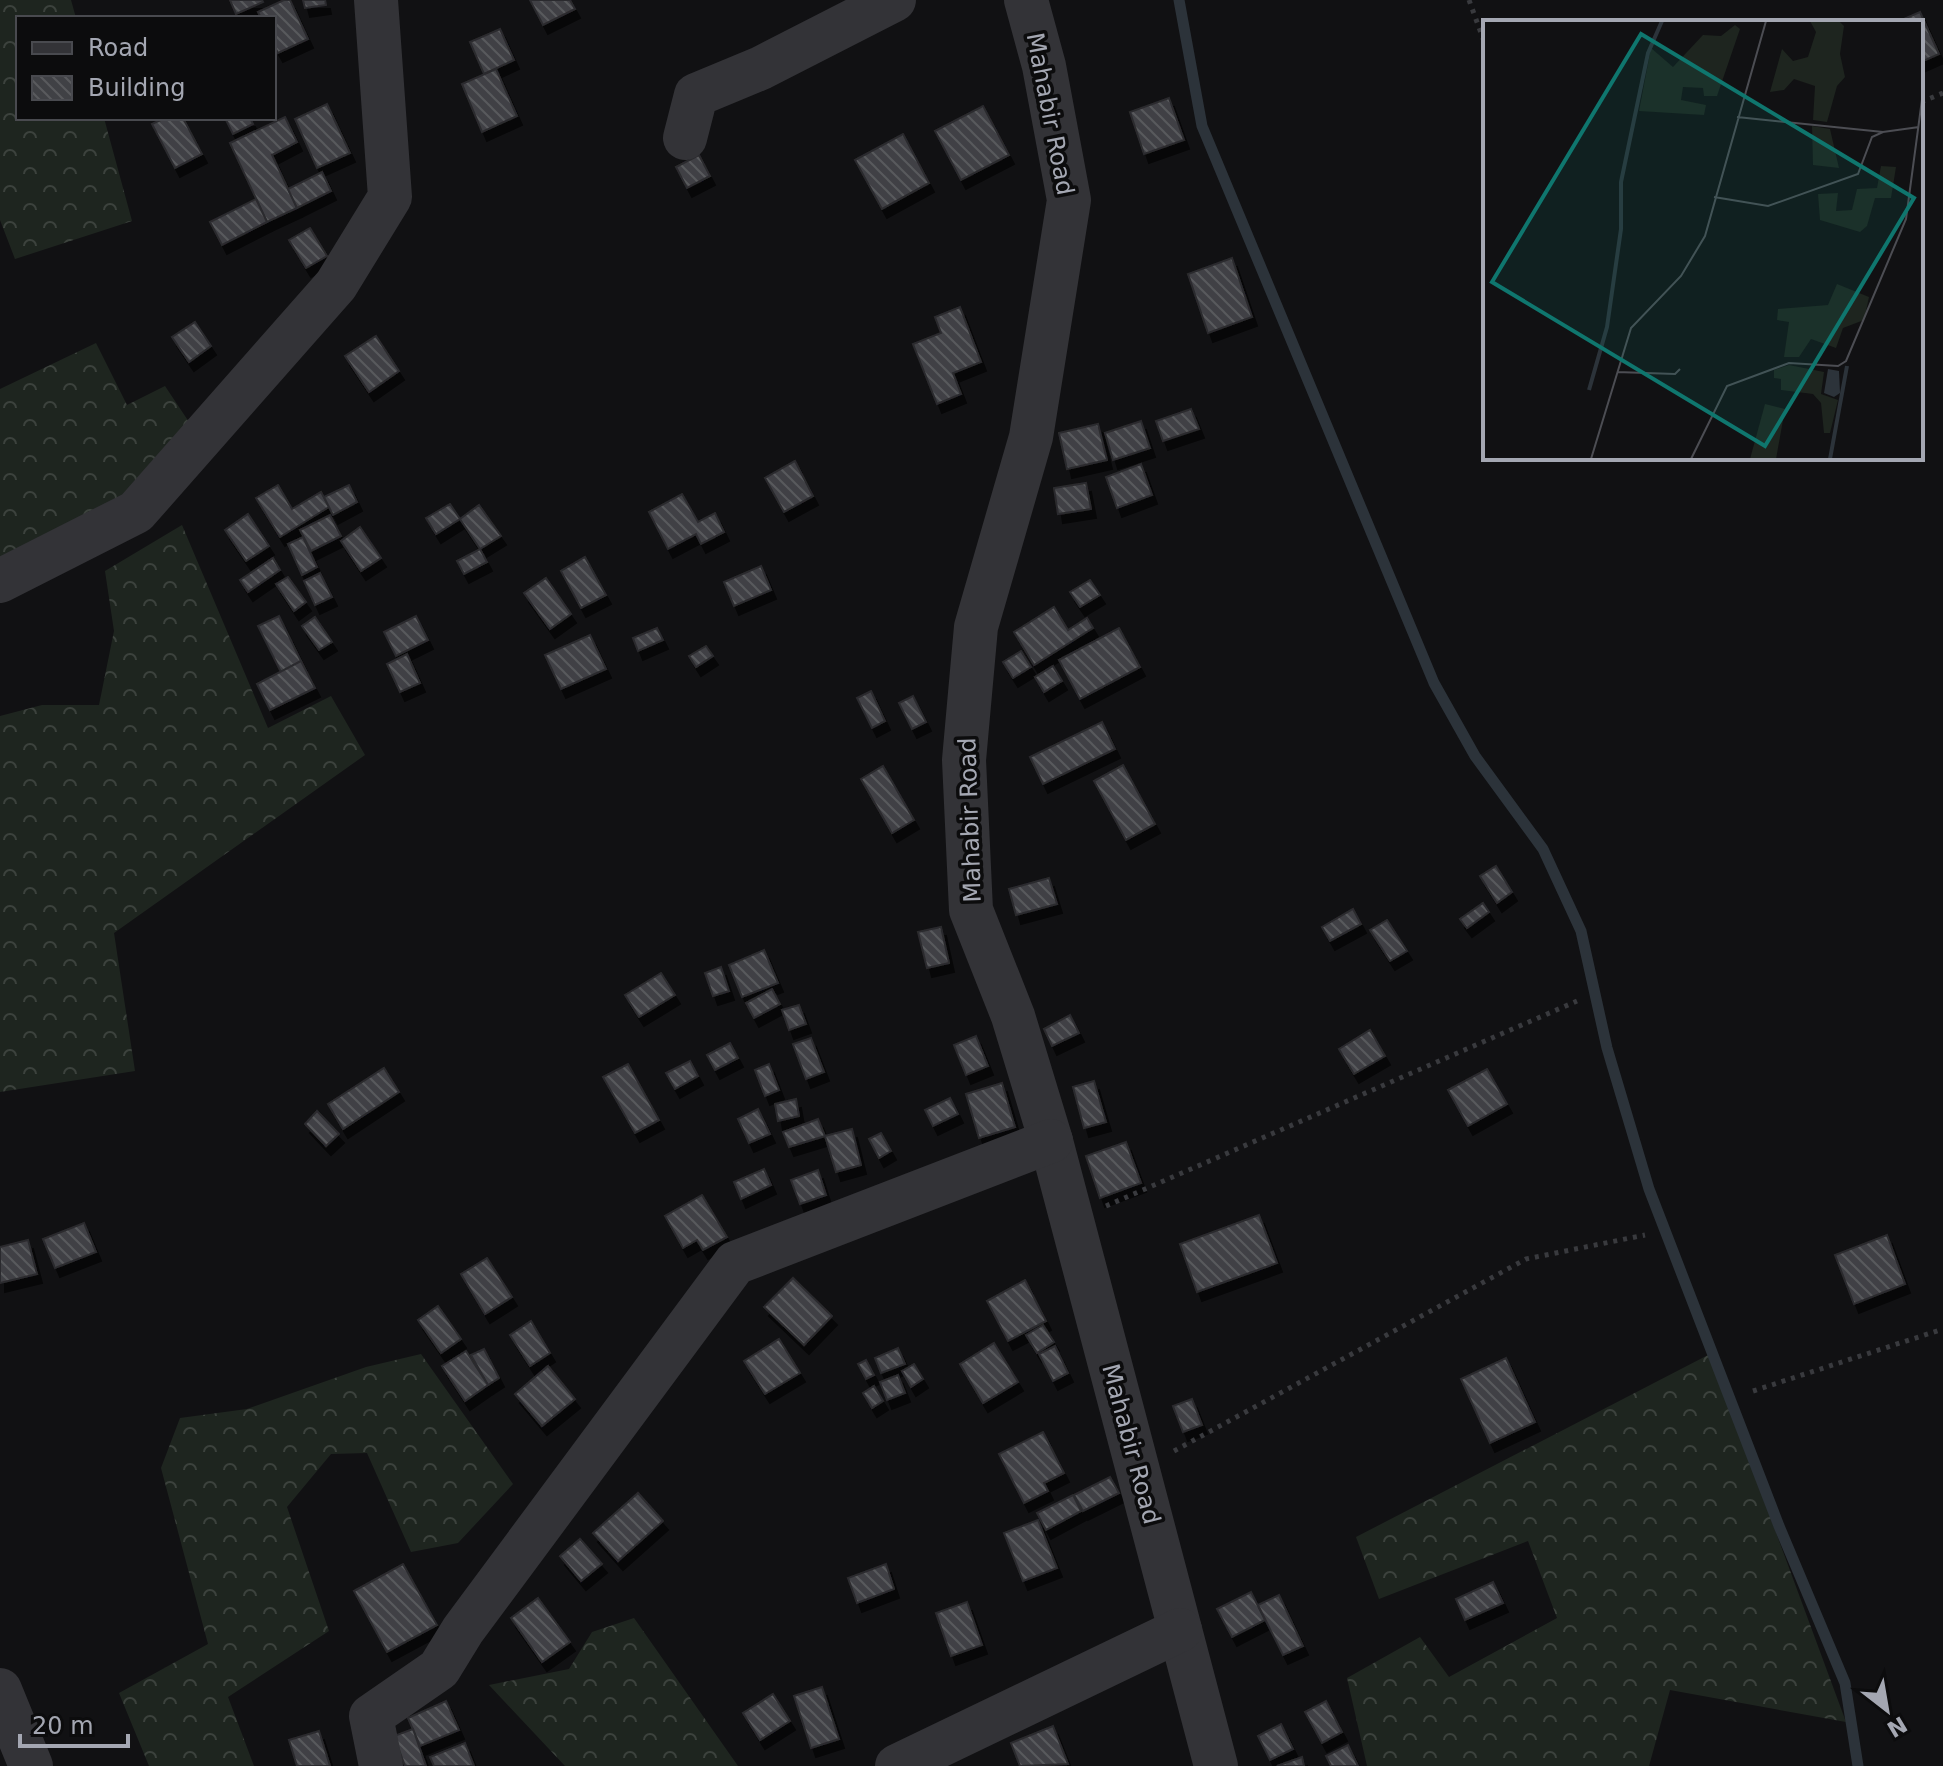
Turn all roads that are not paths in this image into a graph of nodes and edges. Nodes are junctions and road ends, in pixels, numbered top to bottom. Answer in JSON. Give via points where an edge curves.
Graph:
{"nodes":[{"id":1,"x":376,"y":0,"type":"edge"},
{"id":2,"x":894,"y":0,"type":"edge"},
{"id":3,"x":1026,"y":0,"type":"edge"},
{"id":4,"x":685,"y":138,"type":"dead end"},
{"id":5,"x":0,"y":581,"type":"edge"},
{"id":6,"x":1051,"y":1141,"type":"junction"},
{"id":7,"x":1180,"y":1630,"type":"junction"},
{"id":8,"x":0,"y":1690,"type":"edge"},
{"id":9,"x":31,"y":1766,"type":"edge"},
{"id":10,"x":381,"y":1766,"type":"edge"},
{"id":11,"x":897,"y":1766,"type":"edge"},
{"id":12,"x":1216,"y":1766,"type":"edge"}],
"edges":[{"from":1,"to":5,"type":"street","via":[[390,197],[336,285],[136,512]]},
{"from":2,"to":4,"type":"street","via":[[696,95]]},
{"from":3,"to":6,"type":"street","name":"Mahabir Road","via":[[1069,200],[1031,437],[976,627],[964,760],[971,910],[1013,1016]]},
{"from":6,"to":7,"type":"street","name":"Mahabir Road"},
{"from":6,"to":10,"type":"street","via":[[735,1263],[439,1669],[371,1716]]},
{"from":7,"to":11,"type":"street"},
{"from":7,"to":12,"type":"street","name":"Mahabir Road"},
{"from":8,"to":9,"type":"street"}]}
